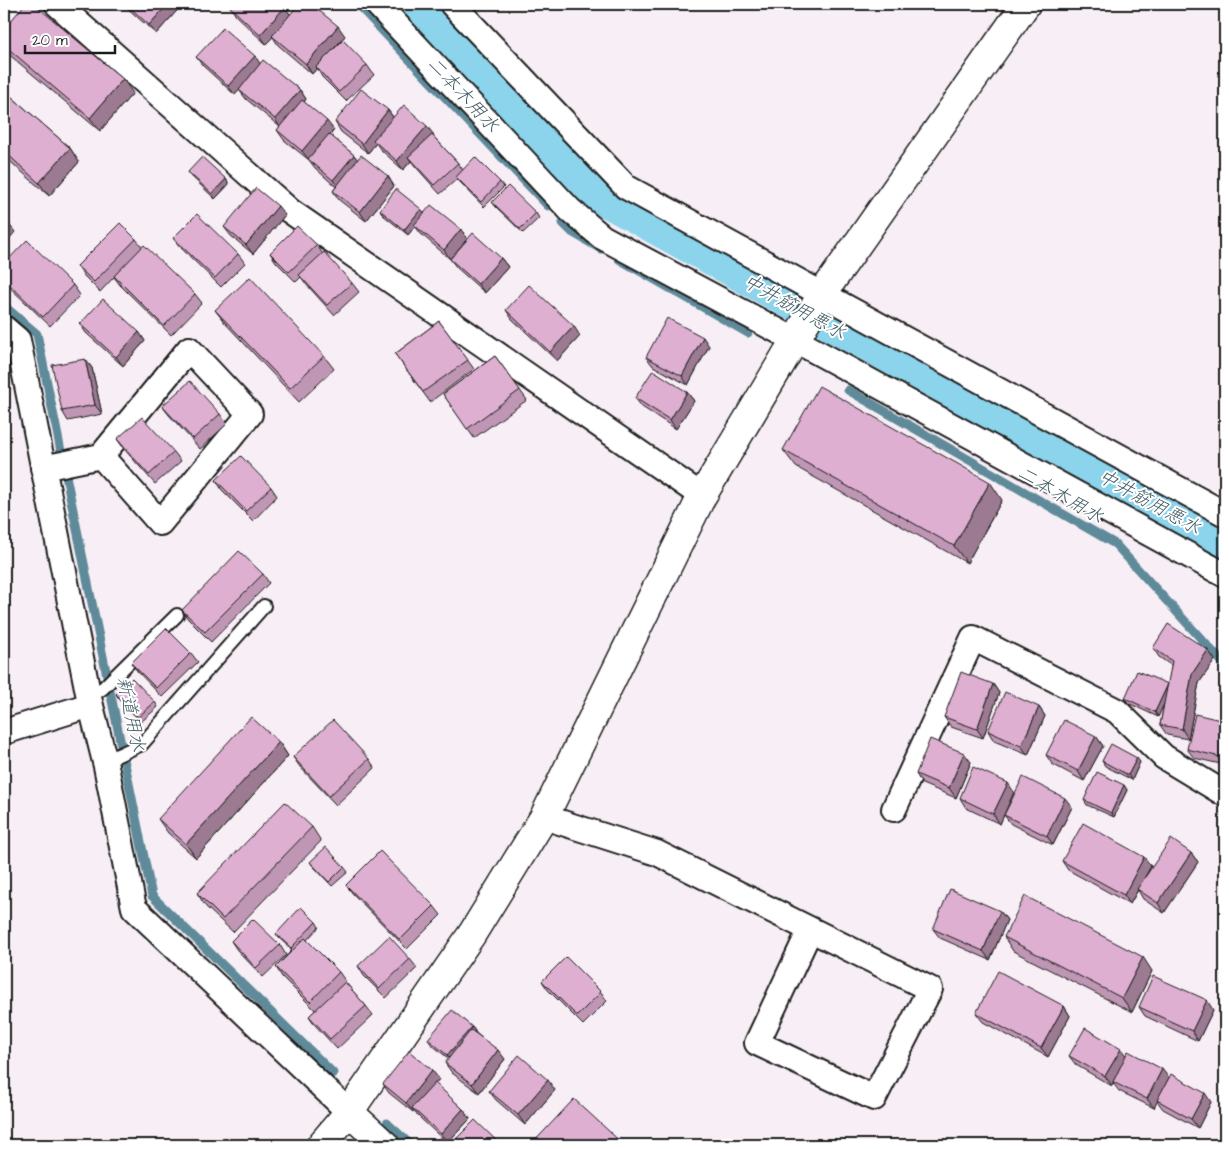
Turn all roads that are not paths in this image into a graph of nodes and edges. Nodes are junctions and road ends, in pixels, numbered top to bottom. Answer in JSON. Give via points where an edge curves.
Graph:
{"nodes":[{"id":1,"x":57,"y":4,"type":"edge"},
{"id":2,"x":377,"y":4,"type":"edge"},
{"id":3,"x":452,"y":4,"type":"edge"},
{"id":4,"x":1026,"y":4,"type":"edge"},
{"id":5,"x":810,"y":315,"type":"junction"},
{"id":6,"x":4,"y":328,"type":"edge"},
{"id":7,"x":101,"y":456,"type":"junction"},
{"id":8,"x":46,"y":467,"type":"junction"},
{"id":9,"x":702,"y":496,"type":"junction"},
{"id":10,"x":1225,"y":514,"type":"edge"},
{"id":11,"x":1225,"y":575,"type":"edge"},
{"id":12,"x":264,"y":606,"type":"dead end"},
{"id":13,"x":177,"y":616,"type":"dead end"},
{"id":14,"x":90,"y":702,"type":"junction"},
{"id":15,"x":4,"y":732,"type":"edge"},
{"id":16,"x":105,"y":762,"type":"junction"},
{"id":17,"x":1225,"y":794,"type":"edge"},
{"id":18,"x":894,"y":809,"type":"dead end"},
{"id":19,"x":544,"y":817,"type":"junction"},
{"id":20,"x":810,"y":930,"type":"junction"},
{"id":21,"x":349,"y":1112,"type":"junction"},
{"id":22,"x":321,"y":1145,"type":"edge"},
{"id":23,"x":385,"y":1145,"type":"edge"}],
"edges":[{"from":1,"to":9,"type":"street","via":[[290,211]]},
{"from":2,"to":5,"type":"street","via":[[570,210],[602,238]]},
{"from":3,"to":5,"type":"street","via":[[626,187]]},
{"from":4,"to":5,"type":"street"},
{"from":5,"to":9,"type":"street"},
{"from":5,"to":10,"type":"street"},
{"from":5,"to":11,"type":"street"},
{"from":6,"to":8,"type":"street","via":[[18,340]]},
{"from":7,"to":7,"type":"street","via":[[160,523],[250,414],[189,348]]},
{"from":7,"to":8,"type":"street"},
{"from":8,"to":14,"type":"street"},
{"from":9,"to":19,"type":"street"},
{"from":12,"to":16,"type":"lane","via":[[142,744]]},
{"from":13,"to":14,"type":"lane"},
{"from":14,"to":15,"type":"street"},
{"from":14,"to":16,"type":"street"},
{"from":16,"to":21,"type":"street","via":[[134,908]]},
{"from":17,"to":18,"type":"street","via":[[1164,757],[1117,711],[973,638]]},
{"from":19,"to":20,"type":"street","via":[[657,853]]},
{"from":19,"to":21,"type":"street","via":[[472,934]]},
{"from":20,"to":20,"type":"street","via":[[930,989],[874,1098],[756,1043]]},
{"from":21,"to":22,"type":"street"},
{"from":21,"to":23,"type":"street"}]}
